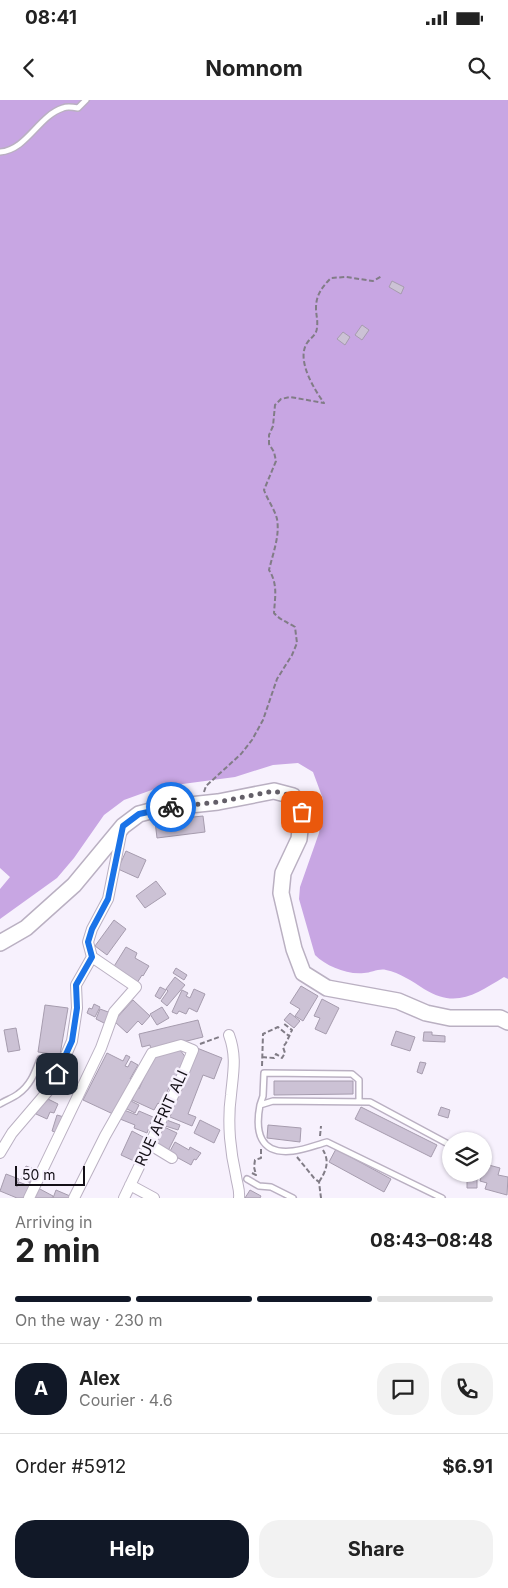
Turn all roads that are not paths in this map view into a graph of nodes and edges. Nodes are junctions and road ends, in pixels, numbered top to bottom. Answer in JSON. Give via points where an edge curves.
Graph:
{"nodes":[{"id":1,"x":86,"y":100,"type":"edge"},
{"id":2,"x":0,"y":152,"type":"edge"},
{"id":3,"x":123,"y":826,"type":"junction"},
{"id":4,"x":0,"y":942,"type":"edge"},
{"id":5,"x":92,"y":957,"type":"junction"},
{"id":6,"x":508,"y":1022,"type":"edge"},
{"id":7,"x":228,"y":1035,"type":"road end"},
{"id":8,"x":40,"y":1058,"type":"dead end"},
{"id":9,"x":359,"y":1102,"type":"junction"},
{"id":10,"x":0,"y":1104,"type":"edge"},
{"id":11,"x":260,"y":1105,"type":"junction"},
{"id":12,"x":442,"y":1140,"type":"edge"},
{"id":13,"x":149,"y":1144,"type":"junction"},
{"id":14,"x":0,"y":1153,"type":"edge"},
{"id":15,"x":172,"y":1158,"type":"dead end"},
{"id":16,"x":247,"y":1179,"type":"road end"},
{"id":17,"x":130,"y":1185,"type":"junction"},
{"id":18,"x":29,"y":1198,"type":"edge"},
{"id":19,"x":74,"y":1198,"type":"edge"},
{"id":20,"x":124,"y":1198,"type":"edge"},
{"id":21,"x":154,"y":1198,"type":"edge"},
{"id":22,"x":239,"y":1198,"type":"edge"},
{"id":23,"x":293,"y":1198,"type":"edge"},
{"id":24,"x":442,"y":1198,"type":"edge"}],
"edges":[{"from":1,"to":2,"type":"lane","via":[[78,108],[64,107],[52,113],[18,145]]},
{"from":3,"to":4,"type":"main road","via":[[74,885],[26,928]]},
{"from":3,"to":5,"type":"street","via":[[108,899],[88,942]]},
{"from":3,"to":6,"type":"main road","via":[[139,814],[162,808],[274,791],[293,796],[302,812],[299,839],[283,874],[281,893],[303,973],[327,988],[398,1001],[426,1013],[450,1018],[500,1018]]},
{"from":5,"to":14,"type":"street","via":[[76,985],[77,1008],[72,1041],[53,1084],[12,1133]]},
{"from":5,"to":18,"type":"street","via":[[136,987],[114,1012],[101,1048]]},
{"from":7,"to":22,"type":"street","via":[[234,1058],[230,1137]]},
{"from":8,"to":10,"type":"lane","via":[[25,1088]]},
{"from":9,"to":11,"type":"lane","via":[[272,1101]]},
{"from":9,"to":11,"type":"lane","via":[[359,1080],[352,1074],[264,1073]]},
{"from":9,"to":12,"type":"lane","via":[[370,1102]]},
{"from":11,"to":24,"type":"lane","via":[[261,1139],[272,1150],[292,1151],[327,1142]]},
{"from":13,"to":15,"type":"street"},
{"from":13,"to":17,"type":"street","name":"RUE AFRIT ALI"},
{"from":13,"to":19,"type":"street","name":"RUE AFRIT ALI","via":[[193,1050],[181,1045],[152,1053]]},
{"from":16,"to":23,"type":"lane"},
{"from":17,"to":20,"type":"street","name":"RUE AFRIT ALI"},
{"from":17,"to":21,"type":"street"}]}
